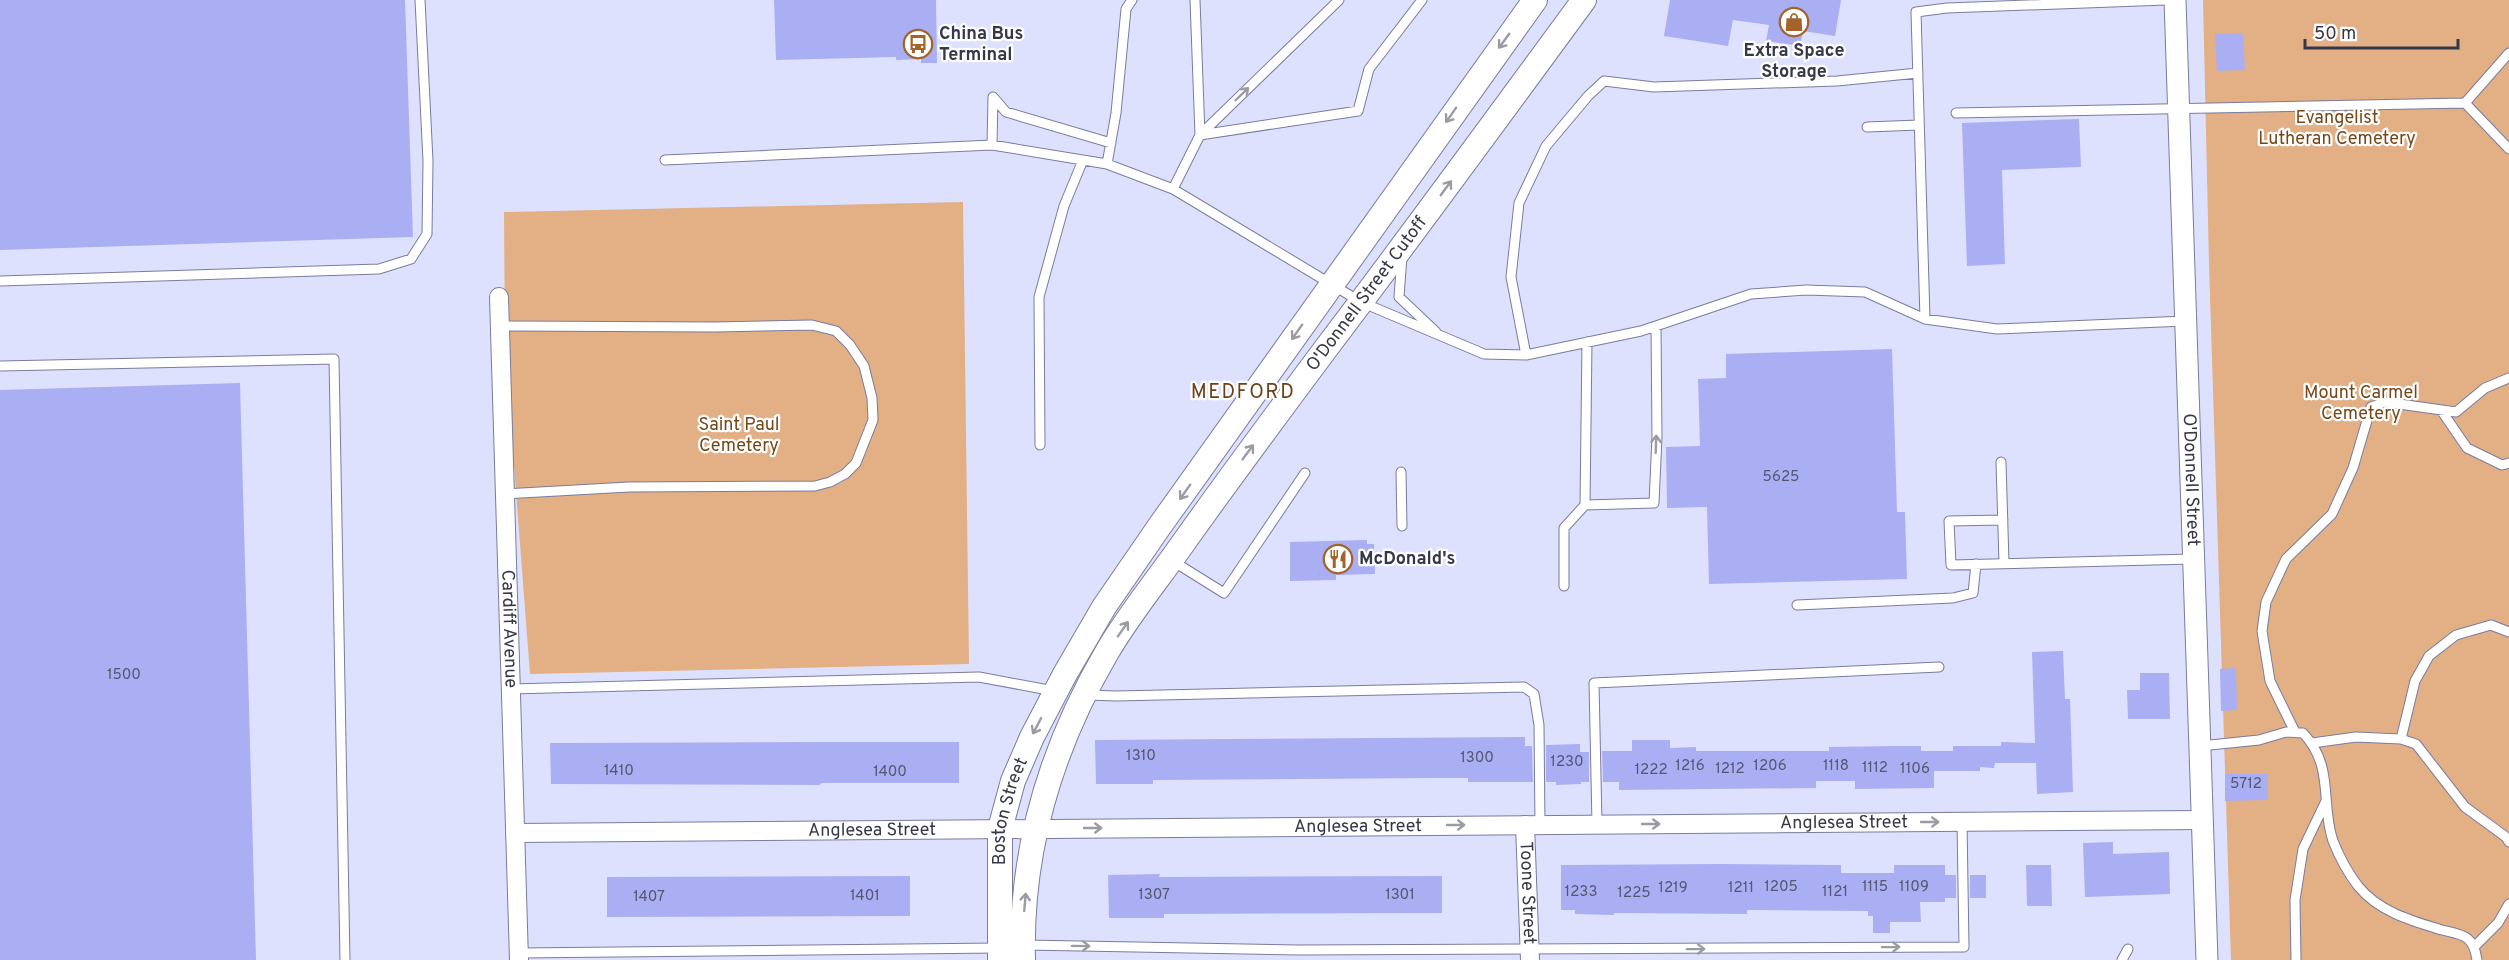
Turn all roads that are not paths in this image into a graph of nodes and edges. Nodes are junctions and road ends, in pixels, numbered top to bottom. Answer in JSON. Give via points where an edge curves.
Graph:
{"nodes":[{"id":1,"x":420,"y":0,"type":"edge"},
{"id":2,"x":1132,"y":0,"type":"edge"},
{"id":3,"x":1195,"y":0,"type":"edge"},
{"id":4,"x":1339,"y":0,"type":"edge"},
{"id":5,"x":1422,"y":0,"type":"edge"},
{"id":6,"x":1535,"y":0,"type":"edge"},
{"id":7,"x":1584,"y":0,"type":"edge"},
{"id":8,"x":2166,"y":0,"type":"edge"},
{"id":9,"x":2175,"y":0,"type":"edge"},
{"id":10,"x":2509,"y":53,"type":"edge"},
{"id":11,"x":1918,"y":73,"type":"junction"},
{"id":12,"x":2465,"y":103,"type":"junction"},
{"id":13,"x":2178,"y":108,"type":"junction"},
{"id":14,"x":1956,"y":113,"type":"dead end"},
{"id":15,"x":1919,"y":125,"type":"junction"},
{"id":16,"x":1866,"y":127,"type":"dead end"},
{"id":17,"x":1200,"y":135,"type":"junction"},
{"id":18,"x":1111,"y":143,"type":"junction"},
{"id":19,"x":993,"y":145,"type":"junction"},
{"id":20,"x":2509,"y":149,"type":"edge"},
{"id":21,"x":665,"y":160,"type":"dead end"},
{"id":22,"x":1083,"y":160,"type":"junction"},
{"id":23,"x":1107,"y":164,"type":"junction"},
{"id":24,"x":1173,"y":189,"type":"junction"},
{"id":25,"x":1403,"y":248,"type":"junction"},
{"id":26,"x":0,"y":281,"type":"edge"},
{"id":27,"x":1331,"y":285,"type":"junction"},
{"id":28,"x":499,"y":297,"type":"dead end"},
{"id":29,"x":1361,"y":302,"type":"junction"},
{"id":30,"x":1925,"y":320,"type":"junction"},
{"id":31,"x":2185,"y":321,"type":"junction"},
{"id":32,"x":500,"y":326,"type":"junction"},
{"id":33,"x":1656,"y":327,"type":"junction"},
{"id":34,"x":1442,"y":338,"type":"junction"},
{"id":35,"x":1587,"y":342,"type":"junction"},
{"id":36,"x":1526,"y":355,"type":"junction"},
{"id":37,"x":0,"y":366,"type":"edge"},
{"id":38,"x":2509,"y":378,"type":"edge"},
{"id":39,"x":2441,"y":410,"type":"junction"},
{"id":40,"x":1040,"y":445,"type":"dead end"},
{"id":41,"x":2001,"y":462,"type":"dead end"},
{"id":42,"x":2509,"y":463,"type":"edge"},
{"id":43,"x":1401,"y":472,"type":"dead end"},
{"id":44,"x":1305,"y":474,"type":"dead end"},
{"id":45,"x":505,"y":494,"type":"junction"},
{"id":46,"x":1585,"y":505,"type":"junction"},
{"id":47,"x":2003,"y":520,"type":"junction"},
{"id":48,"x":1402,"y":526,"type":"dead end"},
{"id":49,"x":2193,"y":559,"type":"junction"},
{"id":50,"x":1171,"y":561,"type":"junction"},
{"id":51,"x":2004,"y":563,"type":"junction"},
{"id":52,"x":1976,"y":564,"type":"junction"},
{"id":53,"x":1563,"y":586,"type":"dead end"},
{"id":54,"x":1797,"y":605,"type":"dead end"},
{"id":55,"x":2509,"y":632,"type":"edge"},
{"id":56,"x":1939,"y":667,"type":"dead end"},
{"id":57,"x":1060,"y":683,"type":"junction"},
{"id":58,"x":1088,"y":687,"type":"junction"},
{"id":59,"x":511,"y":689,"type":"junction"},
{"id":60,"x":2295,"y":732,"type":"junction"},
{"id":61,"x":2402,"y":739,"type":"junction"},
{"id":62,"x":2312,"y":743,"type":"junction"},
{"id":63,"x":2200,"y":746,"type":"junction"},
{"id":64,"x":2327,"y":798,"type":"junction"},
{"id":65,"x":2202,"y":820,"type":"junction"},
{"id":66,"x":1962,"y":822,"type":"junction"},
{"id":67,"x":1597,"y":824,"type":"junction"},
{"id":68,"x":1533,"y":825,"type":"junction"},
{"id":69,"x":1000,"y":829,"type":"junction"},
{"id":70,"x":1034,"y":829,"type":"junction"},
{"id":71,"x":515,"y":833,"type":"junction"},
{"id":72,"x":2509,"y":842,"type":"edge"},
{"id":73,"x":2509,"y":904,"type":"edge"},
{"id":74,"x":2474,"y":947,"type":"junction"},
{"id":75,"x":2128,"y":949,"type":"dead end"},
{"id":76,"x":1011,"y":953,"type":"edge"},
{"id":77,"x":1530,"y":955,"type":"edge"},
{"id":78,"x":519,"y":957,"type":"edge"},
{"id":79,"x":345,"y":960,"type":"edge"},
{"id":80,"x":2122,"y":960,"type":"edge"},
{"id":81,"x":2207,"y":960,"type":"edge"},
{"id":82,"x":2296,"y":960,"type":"edge"},
{"id":83,"x":2477,"y":960,"type":"edge"}],
"edges":[{"from":1,"to":26,"type":"lane","via":[[428,160],[427,234],[411,259],[379,269]]},
{"from":2,"to":18,"type":"lane","via":[[1126,9]]},
{"from":3,"to":17,"type":"lane"},
{"from":17,"to":4,"type":"lane","one_way":true},
{"from":5,"to":17,"type":"lane","via":[[1369,69],[1358,111]]},
{"from":6,"to":27,"type":"main road","name":"O'Donnell Street Cutoff","one_way":true},
{"from":25,"to":7,"type":"main road","name":"O'Donnell Street Cutoff","one_way":true},
{"from":8,"to":11,"type":"lane","via":[[1916,12]]},
{"from":9,"to":13,"type":"street","name":"O'Donnell Street"},
{"from":10,"to":12,"type":"lane"},
{"from":11,"to":15,"type":"lane"},
{"from":11,"to":36,"type":"lane","via":[[1837,81],[1654,87],[1604,81],[1546,146],[1519,203],[1511,277]]},
{"from":12,"to":13,"type":"lane"},
{"from":12,"to":20,"type":"lane"},
{"from":13,"to":14,"type":"lane"},
{"from":13,"to":31,"type":"street","name":"O'Donnell Street"},
{"from":15,"to":16,"type":"lane"},
{"from":15,"to":30,"type":"lane"},
{"from":17,"to":24,"type":"lane"},
{"from":18,"to":19,"type":"lane","via":[[1006,111],[993,97]]},
{"from":18,"to":23,"type":"lane"},
{"from":19,"to":21,"type":"lane"},
{"from":19,"to":22,"type":"lane"},
{"from":22,"to":23,"type":"lane"},
{"from":22,"to":40,"type":"lane","via":[[1064,206],[1039,297]]},
{"from":23,"to":24,"type":"lane"},
{"from":24,"to":27,"type":"lane"},
{"from":25,"to":29,"type":"main road","name":"O'Donnell Street Cutoff"},
{"from":25,"to":34,"type":"lane","via":[[1399,297]]},
{"from":27,"to":29,"type":"lane"},
{"from":27,"to":57,"type":"main road","name":"O'Donnell Street Cutoff","one_way":true,"via":[[1110,598]]},
{"from":28,"to":32,"type":"street","name":"Cardiff Avenue"},
{"from":29,"to":34,"type":"lane"},
{"from":50,"to":29,"type":"main road","name":"O'Donnell Street Cutoff","one_way":true},
{"from":30,"to":31,"type":"lane","via":[[1997,329]]},
{"from":30,"to":33,"type":"lane","via":[[1865,292],[1806,290],[1751,294]]},
{"from":31,"to":49,"type":"street","name":"O'Donnell Street"},
{"from":32,"to":45,"type":"street","name":"Cardiff Avenue"},
{"from":32,"to":45,"type":"lane","via":[[812,325],[836,332],[864,366],[873,420],[856,463],[845,474],[815,486],[630,487]]},
{"from":33,"to":35,"type":"lane"},
{"from":46,"to":33,"type":"lane","one_way":true,"via":[[1654,503]]},
{"from":34,"to":36,"type":"lane","via":[[1484,354]]},
{"from":35,"to":36,"type":"lane"},
{"from":35,"to":46,"type":"lane"},
{"from":37,"to":79,"type":"lane","via":[[334,359]]},
{"from":38,"to":39,"type":"lane","via":[[2485,388],[2456,412]]},
{"from":39,"to":42,"type":"lane","via":[[2467,448],[2502,465]]},
{"from":39,"to":60,"type":"lane","via":[[2385,402],[2371,407],[2353,468],[2332,514],[2286,559],[2266,602],[2262,632],[2270,681]]},
{"from":41,"to":47,"type":"lane"},
{"from":43,"to":48,"type":"lane"},
{"from":44,"to":50,"type":"lane","via":[[1224,593]]},
{"from":45,"to":59,"type":"street","name":"Cardiff Avenue"},
{"from":46,"to":53,"type":"lane","via":[[1564,528]]},
{"from":47,"to":51,"type":"lane"},
{"from":47,"to":52,"type":"lane","via":[[1949,521],[1951,565]]},
{"from":49,"to":51,"type":"lane"},
{"from":49,"to":63,"type":"street","name":"O'Donnell Street"},
{"from":58,"to":50,"type":"main road","name":"O'Donnell Street Cutoff","one_way":true,"via":[[1109,649]]},
{"from":51,"to":52,"type":"lane"},
{"from":52,"to":54,"type":"lane","via":[[1973,593],[1953,598]]},
{"from":55,"to":61,"type":"lane","via":[[2491,625],[2456,635],[2429,656],[2415,681]]},
{"from":56,"to":67,"type":"lane","via":[[1594,683]]},
{"from":57,"to":59,"type":"lane","via":[[980,677]]},
{"from":57,"to":69,"type":"main road","name":"Boston Street","one_way":true,"via":[[1013,781]]},
{"from":58,"to":68,"type":"lane","via":[[1117,696],[1524,687],[1534,694],[1539,725]]},
{"from":58,"to":70,"type":"main road","name":"Boston Street","via":[[1060,748]]},
{"from":59,"to":71,"type":"street","name":"Cardiff Avenue"},
{"from":60,"to":62,"type":"lane","via":[[2303,733]]},
{"from":60,"to":63,"type":"lane"},
{"from":61,"to":62,"type":"lane","via":[[2356,737]]},
{"from":61,"to":72,"type":"lane","via":[[2416,744],[2465,807]]},
{"from":62,"to":64,"type":"lane","via":[[2322,767]]},
{"from":63,"to":65,"type":"street","name":"O'Donnell Street"},
{"from":64,"to":74,"type":"lane","via":[[2333,840],[2359,887],[2381,907],[2401,918],[2468,939]]},
{"from":64,"to":82,"type":"lane","via":[[2303,849],[2295,900]]},
{"from":65,"to":66,"type":"street","name":"Anglesea Street"},
{"from":65,"to":81,"type":"street","name":"O'Donnell Street"},
{"from":67,"to":66,"type":"street","name":"Anglesea Street","one_way":true},
{"from":77,"to":66,"type":"lane","one_way":true,"via":[[1964,947]]},
{"from":67,"to":68,"type":"street","name":"Anglesea Street"},
{"from":70,"to":68,"type":"street","name":"Anglesea Street","one_way":true},
{"from":68,"to":77,"type":"street","name":"Toone Street"},
{"from":69,"to":70,"type":"street","name":"Anglesea Street"},
{"from":69,"to":71,"type":"street","name":"Anglesea Street"},
{"from":69,"to":76,"type":"main road","name":"Boston Street"},
{"from":76,"to":70,"type":"main road","name":"Boston Street","one_way":true},
{"from":71,"to":78,"type":"street","name":"Cardiff Avenue"},
{"from":73,"to":74,"type":"lane","via":[[2498,923]]},
{"from":74,"to":83,"type":"lane"},
{"from":75,"to":80,"type":"lane"},
{"from":76,"to":77,"type":"lane","one_way":true,"via":[[1299,951]]},
{"from":76,"to":78,"type":"lane"}]}
